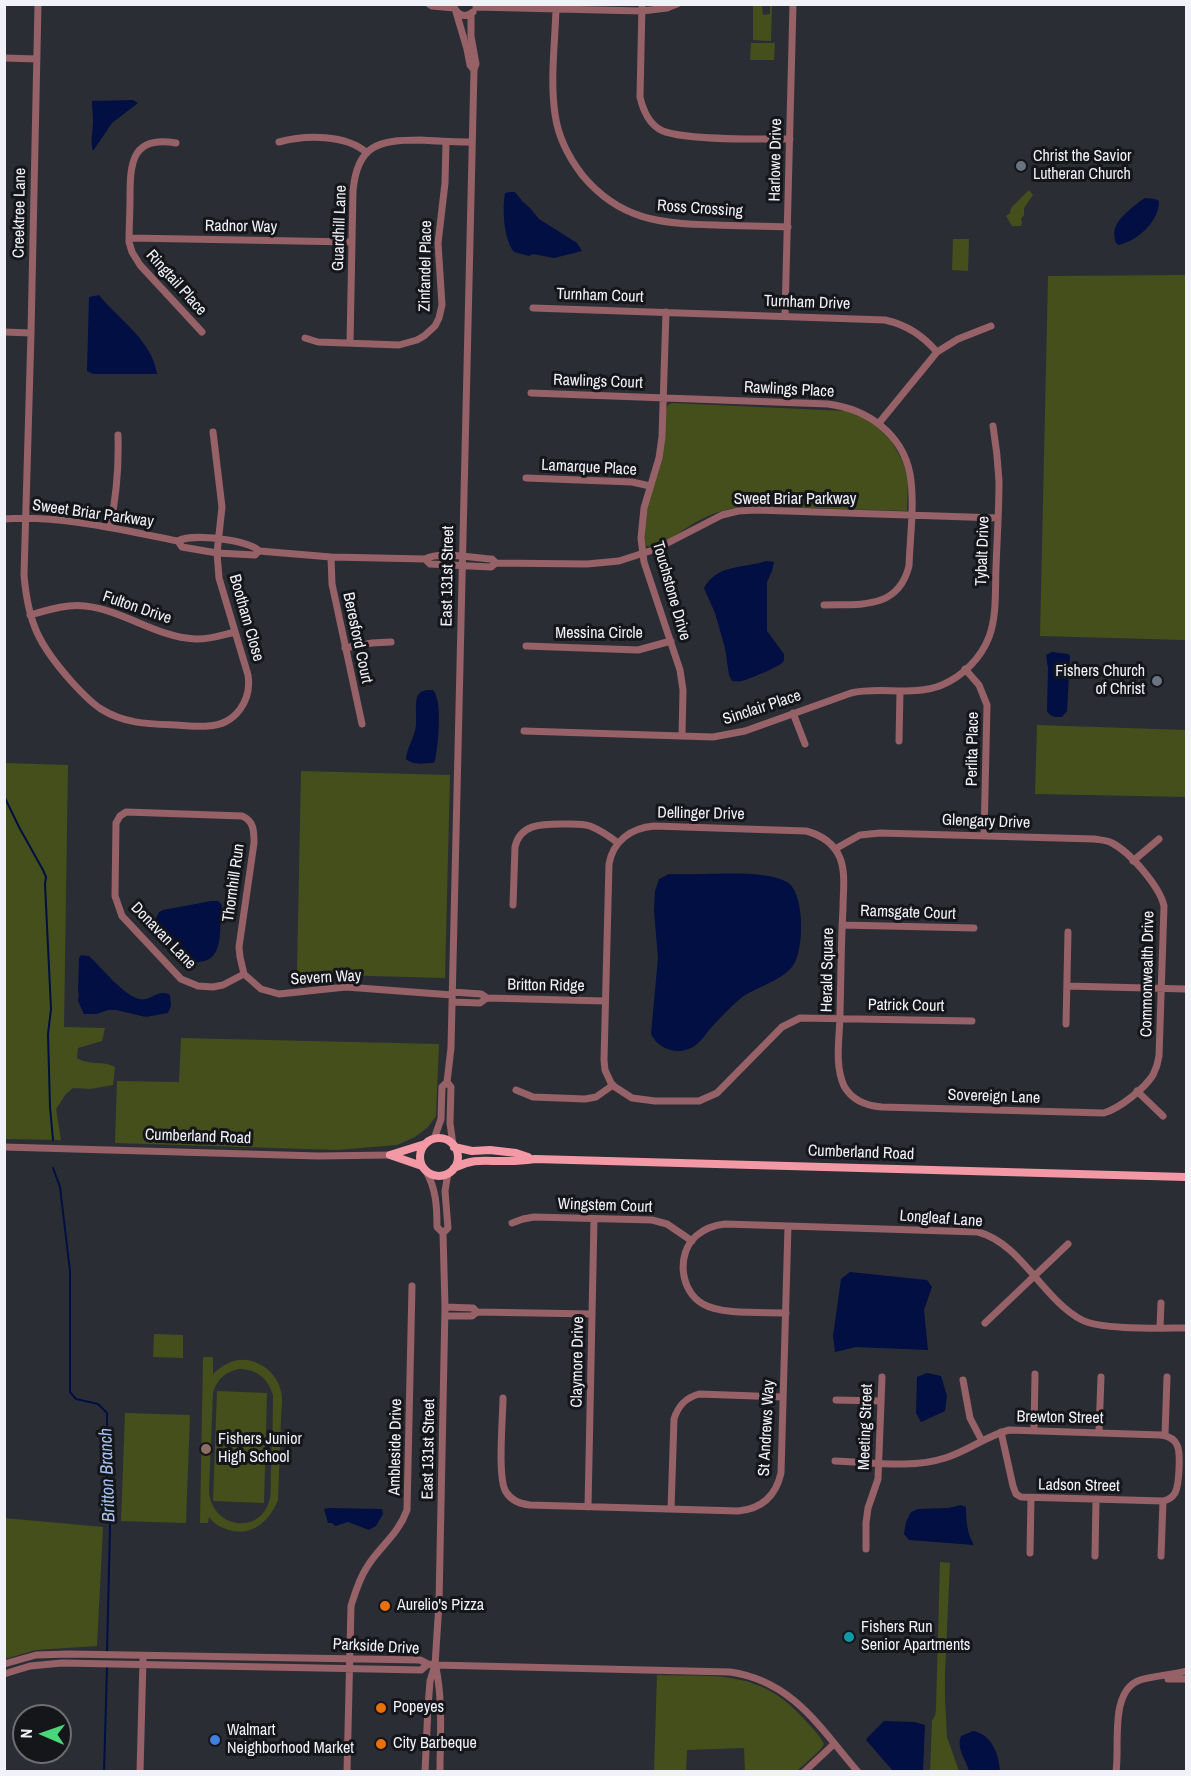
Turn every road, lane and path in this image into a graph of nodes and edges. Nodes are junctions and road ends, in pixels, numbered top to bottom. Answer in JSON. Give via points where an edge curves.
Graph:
{"nodes":[{"id":1,"x":38,"y":4,"type":"edge"},
{"id":2,"x":429,"y":4,"type":"edge"},
{"id":3,"x":677,"y":4,"type":"edge"},
{"id":4,"x":793,"y":4,"type":"edge"},
{"id":5,"x":476,"y":6,"type":"edge"},
{"id":6,"x":454,"y":8,"type":"edge"},
{"id":7,"x":642,"y":8,"type":"edge"},
{"id":8,"x":556,"y":9,"type":"junction"},
{"id":9,"x":471,"y":14,"type":"junction"},
{"id":10,"x":4,"y":58,"type":"edge"},
{"id":11,"x":37,"y":59,"type":"junction"},
{"id":12,"x":474,"y":70,"type":"junction"},
{"id":13,"x":790,"y":139,"type":"junction"},
{"id":14,"x":446,"y":141,"type":"junction"},
{"id":15,"x":176,"y":142,"type":"dead end"},
{"id":16,"x":279,"y":142,"type":"dead end"},
{"id":17,"x":472,"y":142,"type":"junction"},
{"id":18,"x":367,"y":153,"type":"junction"},
{"id":19,"x":788,"y":227,"type":"junction"},
{"id":20,"x":129,"y":238,"type":"junction"},
{"id":21,"x":352,"y":242,"type":"junction"},
{"id":22,"x":533,"y":308,"type":"dead end"},
{"id":23,"x":666,"y":312,"type":"junction"},
{"id":24,"x":785,"y":315,"type":"junction"},
{"id":25,"x":992,"y":326,"type":"dead end"},
{"id":26,"x":4,"y":332,"type":"edge"},
{"id":27,"x":202,"y":332,"type":"dead end"},
{"id":28,"x":31,"y":333,"type":"junction"},
{"id":29,"x":305,"y":338,"type":"dead end"},
{"id":30,"x":350,"y":344,"type":"junction"},
{"id":31,"x":937,"y":352,"type":"junction"},
{"id":32,"x":531,"y":393,"type":"dead end"},
{"id":33,"x":663,"y":398,"type":"junction"},
{"id":34,"x":879,"y":423,"type":"junction"},
{"id":35,"x":993,"y":426,"type":"dead end"},
{"id":36,"x":213,"y":432,"type":"dead end"},
{"id":37,"x":118,"y":435,"type":"dead end"},
{"id":38,"x":526,"y":478,"type":"dead end"},
{"id":39,"x":650,"y":486,"type":"junction"},
{"id":40,"x":911,"y":515,"type":"junction"},
{"id":41,"x":25,"y":518,"type":"junction"},
{"id":42,"x":998,"y":518,"type":"junction"},
{"id":43,"x":4,"y":519,"type":"edge"},
{"id":44,"x":110,"y":527,"type":"junction"},
{"id":45,"x":218,"y":539,"type":"junction"},
{"id":46,"x":178,"y":541,"type":"junction"},
{"id":47,"x":259,"y":551,"type":"junction"},
{"id":48,"x":217,"y":553,"type":"junction"},
{"id":49,"x":643,"y":554,"type":"junction"},
{"id":50,"x":331,"y":557,"type":"junction"},
{"id":51,"x":462,"y":557,"type":"junction"},
{"id":52,"x":425,"y":560,"type":"junction"},
{"id":53,"x":496,"y":563,"type":"junction"},
{"id":54,"x":462,"y":566,"type":"junction"},
{"id":55,"x":824,"y":605,"type":"dead end"},
{"id":56,"x":30,"y":615,"type":"junction"},
{"id":57,"x":235,"y":632,"type":"junction"},
{"id":58,"x":671,"y":641,"type":"junction"},
{"id":59,"x":391,"y":642,"type":"dead end"},
{"id":60,"x":526,"y":646,"type":"dead end"},
{"id":61,"x":345,"y":648,"type":"junction"},
{"id":62,"x":965,"y":669,"type":"junction"},
{"id":63,"x":900,"y":691,"type":"junction"},
{"id":64,"x":244,"y":704,"type":"joint"},
{"id":65,"x":793,"y":713,"type":"junction"},
{"id":66,"x":362,"y":724,"type":"dead end"},
{"id":67,"x":524,"y":731,"type":"dead end"},
{"id":68,"x":682,"y":736,"type":"junction"},
{"id":69,"x":899,"y":741,"type":"dead end"},
{"id":70,"x":805,"y":744,"type":"dead end"},
{"id":71,"x":120,"y":816,"type":"joint"},
{"id":72,"x":984,"y":836,"type":"junction"},
{"id":73,"x":1159,"y":839,"type":"dead end"},
{"id":74,"x":618,"y":843,"type":"junction"},
{"id":75,"x":835,"y":849,"type":"junction"},
{"id":76,"x":1133,"y":861,"type":"junction"},
{"id":77,"x":513,"y":904,"type":"dead end"},
{"id":78,"x":842,"y":925,"type":"junction"},
{"id":79,"x":974,"y":928,"type":"dead end"},
{"id":80,"x":1068,"y":932,"type":"dead end"},
{"id":81,"x":244,"y":974,"type":"junction"},
{"id":82,"x":1067,"y":986,"type":"junction"},
{"id":83,"x":1162,"y":989,"type":"junction"},
{"id":84,"x":1186,"y":989,"type":"edge"},
{"id":85,"x":452,"y":996,"type":"junction"},
{"id":86,"x":605,"y":1001,"type":"junction"},
{"id":87,"x":840,"y":1018,"type":"junction"},
{"id":88,"x":972,"y":1021,"type":"dead end"},
{"id":89,"x":1066,"y":1024,"type":"dead end"},
{"id":90,"x":447,"y":1082,"type":"junction"},
{"id":91,"x":613,"y":1085,"type":"junction"},
{"id":92,"x":516,"y":1090,"type":"dead end"},
{"id":93,"x":1137,"y":1091,"type":"junction"},
{"id":94,"x":849,"y":1092,"type":"joint"},
{"id":95,"x":1163,"y":1116,"type":"dead end"},
{"id":96,"x":434,"y":1139,"type":"junction"},
{"id":97,"x":425,"y":1144,"type":"junction"},
{"id":98,"x":454,"y":1146,"type":"junction"},
{"id":99,"x":4,"y":1147,"type":"edge"},
{"id":100,"x":390,"y":1155,"type":"junction"},
{"id":101,"x":534,"y":1159,"type":"junction"},
{"id":102,"x":424,"y":1168,"type":"junction"},
{"id":103,"x":451,"y":1171,"type":"junction"},
{"id":104,"x":1186,"y":1177,"type":"edge"},
{"id":105,"x":594,"y":1219,"type":"junction"},
{"id":106,"x":512,"y":1223,"type":"dead end"},
{"id":107,"x":788,"y":1226,"type":"junction"},
{"id":108,"x":443,"y":1233,"type":"junction"},
{"id":109,"x":692,"y":1240,"type":"junction"},
{"id":110,"x":1068,"y":1244,"type":"dead end"},
{"id":111,"x":1034,"y":1276,"type":"junction"},
{"id":112,"x":412,"y":1286,"type":"dead end"},
{"id":113,"x":1161,"y":1303,"type":"dead end"},
{"id":114,"x":445,"y":1307,"type":"junction"},
{"id":115,"x":477,"y":1312,"type":"junction"},
{"id":116,"x":786,"y":1313,"type":"junction"},
{"id":117,"x":592,"y":1314,"type":"junction"},
{"id":118,"x":445,"y":1316,"type":"junction"},
{"id":119,"x":985,"y":1323,"type":"dead end"},
{"id":120,"x":1160,"y":1328,"type":"junction"},
{"id":121,"x":1186,"y":1328,"type":"edge"},
{"id":122,"x":1035,"y":1374,"type":"dead end"},
{"id":123,"x":882,"y":1377,"type":"dead end"},
{"id":124,"x":1101,"y":1377,"type":"dead end"},
{"id":125,"x":1167,"y":1377,"type":"dead end"},
{"id":126,"x":963,"y":1380,"type":"dead end"},
{"id":127,"x":783,"y":1397,"type":"junction"},
{"id":128,"x":503,"y":1398,"type":"dead end"},
{"id":129,"x":836,"y":1400,"type":"dead end"},
{"id":130,"x":881,"y":1401,"type":"junction"},
{"id":131,"x":1034,"y":1431,"type":"junction"},
{"id":132,"x":1001,"y":1432,"type":"junction"},
{"id":133,"x":1099,"y":1432,"type":"junction"},
{"id":134,"x":1165,"y":1435,"type":"junction"},
{"id":135,"x":982,"y":1441,"type":"junction"},
{"id":136,"x":835,"y":1461,"type":"dead end"},
{"id":137,"x":879,"y":1462,"type":"junction"},
{"id":138,"x":1182,"y":1466,"type":"edge"},
{"id":139,"x":1178,"y":1476,"type":"junction"},
{"id":140,"x":1186,"y":1476,"type":"edge"},
{"id":141,"x":1031,"y":1498,"type":"junction"},
{"id":142,"x":1096,"y":1499,"type":"junction"},
{"id":143,"x":1163,"y":1501,"type":"junction"},
{"id":144,"x":588,"y":1507,"type":"junction"},
{"id":145,"x":670,"y":1509,"type":"junction"},
{"id":146,"x":866,"y":1549,"type":"dead end"},
{"id":147,"x":1030,"y":1553,"type":"dead end"},
{"id":148,"x":1095,"y":1556,"type":"dead end"},
{"id":149,"x":1161,"y":1556,"type":"dead end"},
{"id":150,"x":143,"y":1655,"type":"junction"},
{"id":151,"x":350,"y":1658,"type":"junction"},
{"id":152,"x":4,"y":1664,"type":"edge"},
{"id":153,"x":143,"y":1664,"type":"junction"},
{"id":154,"x":432,"y":1665,"type":"junction"},
{"id":155,"x":350,"y":1669,"type":"junction"},
{"id":156,"x":1186,"y":1671,"type":"edge"},
{"id":157,"x":4,"y":1674,"type":"edge"},
{"id":158,"x":1154,"y":1678,"type":"junction"},
{"id":159,"x":1186,"y":1679,"type":"edge"},
{"id":160,"x":834,"y":1744,"type":"junction"},
{"id":161,"x":140,"y":1772,"type":"edge"},
{"id":162,"x":346,"y":1772,"type":"edge"},
{"id":163,"x":425,"y":1772,"type":"edge"},
{"id":164,"x":440,"y":1772,"type":"edge"},
{"id":165,"x":804,"y":1772,"type":"edge"},
{"id":166,"x":858,"y":1772,"type":"edge"},
{"id":167,"x":1116,"y":1772,"type":"edge"}],
"edges":[{"from":1,"to":11,"type":"street","name":"Creektree Lane"},
{"from":2,"to":6,"type":"street"},
{"from":3,"to":7,"type":"street"},
{"from":4,"to":13,"type":"street","name":"Harlowe Drive"},
{"from":5,"to":8,"type":"street"},
{"from":5,"to":9,"type":"street"},
{"from":6,"to":9,"type":"street","via":[[463,15]]},
{"from":6,"to":12,"type":"street","name":"East 131st Street"},
{"from":7,"to":8,"type":"street"},
{"from":7,"to":13,"type":"street","via":[[640,97],[650,121],[665,132],[686,136]]},
{"from":8,"to":19,"type":"street","name":"Ross Crossing","via":[[555,116],[569,156],[594,188],[628,212],[657,221]]},
{"from":9,"to":12,"type":"street","name":"East 131st Street"},
{"from":10,"to":11,"type":"street"},
{"from":11,"to":28,"type":"street","name":"Creektree Lane"},
{"from":12,"to":17,"type":"street","name":"East 131st Street"},
{"from":13,"to":19,"type":"street","name":"Harlowe Drive"},
{"from":14,"to":17,"type":"street"},
{"from":14,"to":18,"type":"street","via":[[390,141]]},
{"from":14,"to":30,"type":"street","name":"Zinfandel Place","via":[[438,243],[440,318],[431,331],[412,342]]},
{"from":15,"to":20,"type":"street","name":"Ringtail Place","via":[[153,141],[134,159],[130,172]]},
{"from":16,"to":18,"type":"street","via":[[299,138],[342,139]]},
{"from":17,"to":51,"type":"street","name":"East 131st Street"},
{"from":18,"to":21,"type":"street","name":"Guardhill Lane","via":[[354,178]]},
{"from":19,"to":24,"type":"street","name":"Harlowe Drive"},
{"from":20,"to":21,"type":"street","name":"Radnor Way"},
{"from":20,"to":27,"type":"street","name":"Ringtail Place","via":[[134,257]]},
{"from":21,"to":30,"type":"street","name":"Guardhill Lane"},
{"from":22,"to":23,"type":"street","name":"Turnham Court"},
{"from":23,"to":24,"type":"street","name":"Turnham Drive"},
{"from":23,"to":33,"type":"street","name":"Touchstone Drive"},
{"from":24,"to":31,"type":"street","name":"Turnham Drive","via":[[885,320],[908,327]]},
{"from":25,"to":31,"type":"street"},
{"from":26,"to":28,"type":"street"},
{"from":28,"to":41,"type":"street","name":"Creektree Lane"},
{"from":29,"to":30,"type":"street","name":"Zinfandel Place"},
{"from":31,"to":34,"type":"street"},
{"from":32,"to":33,"type":"street","name":"Rawlings Court"},
{"from":33,"to":34,"type":"street","name":"Rawlings Place","via":[[828,404],[849,407]]},
{"from":33,"to":39,"type":"street","name":"Touchstone Drive","via":[[661,446]]},
{"from":34,"to":40,"type":"street","name":"Rawlings Place","via":[[905,459],[912,492]]},
{"from":35,"to":42,"type":"street","name":"Tybalt Drive"},
{"from":36,"to":45,"type":"street","name":"Bootham Close","via":[[222,507]]},
{"from":37,"to":44,"type":"street","via":[[119,470]]},
{"from":38,"to":39,"type":"street","name":"Lamarque Place"},
{"from":39,"to":49,"type":"street","name":"Touchstone Drive","via":[[642,522]]},
{"from":40,"to":42,"type":"street","name":"Sweet Briar Parkway"},
{"from":40,"to":49,"type":"street","name":"Sweet Briar Parkway","via":[[738,511]]},
{"from":40,"to":55,"type":"street","name":"Rawlings Place","via":[[909,566],[899,589],[875,602]]},
{"from":41,"to":43,"type":"street","name":"Sweet Briar Parkway"},
{"from":41,"to":44,"type":"street","name":"Sweet Briar Parkway"},
{"from":41,"to":56,"type":"street","name":"Creektree Lane","via":[[24,575]]},
{"from":42,"to":62,"type":"street","name":"Tybalt Drive","via":[[992,627],[981,653]]},
{"from":44,"to":46,"type":"street","name":"Sweet Briar Parkway"},
{"from":45,"to":46,"type":"street","name":"Sweet Briar Parkway"},
{"from":45,"to":47,"type":"street","name":"Sweet Briar Parkway","via":[[255,546]]},
{"from":45,"to":48,"type":"street","name":"Bootham Close"},
{"from":46,"to":48,"type":"street","name":"Sweet Briar Parkway","via":[[182,547]]},
{"from":47,"to":48,"type":"street","name":"Sweet Briar Parkway","via":[[255,555]]},
{"from":47,"to":50,"type":"street","name":"Sweet Briar Parkway"},
{"from":48,"to":57,"type":"street","name":"Bootham Close","via":[[219,578]]},
{"from":49,"to":53,"type":"street","name":"Sweet Briar Parkway","via":[[602,563]]},
{"from":49,"to":58,"type":"street","name":"Touchstone Drive"},
{"from":50,"to":52,"type":"street","name":"Sweet Briar Parkway"},
{"from":50,"to":61,"type":"street","name":"Beresford Court","via":[[332,584]]},
{"from":51,"to":52,"type":"street","name":"Sweet Briar Parkway","via":[[431,556]]},
{"from":51,"to":53,"type":"street","name":"Sweet Briar Parkway","via":[[492,559]]},
{"from":51,"to":54,"type":"street","name":"East 131st Street"},
{"from":52,"to":54,"type":"street","name":"Sweet Briar Parkway","via":[[430,564]]},
{"from":53,"to":54,"type":"street","name":"Sweet Briar Parkway","via":[[491,567]]},
{"from":54,"to":85,"type":"street","name":"East 131st Street"},
{"from":56,"to":57,"type":"street","name":"Fulton Drive","via":[[85,606],[182,637],[204,639]]},
{"from":56,"to":64,"type":"street","name":"Creektree Lane","via":[[51,658],[98,708],[113,716],[143,724],[209,726],[233,718]]},
{"from":57,"to":64,"type":"street","name":"Bootham Close","via":[[249,683]]},
{"from":58,"to":60,"type":"street","name":"Messina Circle","via":[[638,650]]},
{"from":58,"to":68,"type":"street","name":"Touchstone Drive","via":[[682,682]]},
{"from":59,"to":61,"type":"street"},
{"from":61,"to":66,"type":"street","name":"Beresford Court"},
{"from":62,"to":63,"type":"street","name":"Sinclair Place","via":[[931,689]]},
{"from":62,"to":72,"type":"street","name":"Perlita Place","via":[[979,686],[987,705]]},
{"from":63,"to":65,"type":"street","name":"Sinclair Place","via":[[857,691]]},
{"from":63,"to":69,"type":"street"},
{"from":65,"to":68,"type":"street","name":"Sinclair Place","via":[[735,734]]},
{"from":65,"to":70,"type":"street"},
{"from":67,"to":68,"type":"street","name":"Sinclair Place"},
{"from":71,"to":81,"type":"street","name":"Donavan Lane","via":[[116,822],[115,896],[122,916],[181,979],[213,987]]},
{"from":71,"to":81,"type":"street","name":"Thornhill Run","via":[[126,812],[248,819],[254,828],[254,843],[239,947]]},
{"from":72,"to":75,"type":"street","name":"Glengary Drive","via":[[871,833]]},
{"from":72,"to":76,"type":"street","name":"Glengary Drive","via":[[1102,840],[1114,844]]},
{"from":73,"to":76,"type":"street"},
{"from":74,"to":75,"type":"street","name":"Dellinger Drive","via":[[636,829],[654,826],[806,831],[819,835]]},
{"from":74,"to":77,"type":"street","via":[[585,825],[541,824],[526,830],[515,847]]},
{"from":74,"to":86,"type":"street","via":[[608,872]]},
{"from":75,"to":78,"type":"street","name":"Herald Square","via":[[844,884]]},
{"from":76,"to":83,"type":"street","name":"Commonwealth Drive","via":[[1158,891],[1164,906]]},
{"from":78,"to":79,"type":"street","name":"Ramsgate Court"},
{"from":78,"to":87,"type":"street","name":"Herald Square"},
{"from":80,"to":82,"type":"street"},
{"from":81,"to":85,"type":"street","name":"Severn Way","via":[[261,989],[279,994],[346,987]]},
{"from":82,"to":83,"type":"street"},
{"from":82,"to":89,"type":"street"},
{"from":83,"to":84,"type":"street"},
{"from":83,"to":93,"type":"street","name":"Commonwealth Drive","via":[[1159,1056],[1153,1074]]},
{"from":85,"to":86,"type":"street","name":"Britton Ridge","via":[[480,1003],[487,998]]},
{"from":85,"to":90,"type":"street","name":"East 131st Street"},
{"from":86,"to":91,"type":"street","via":[[604,1066]]},
{"from":87,"to":88,"type":"street","name":"Patrick Court"},
{"from":87,"to":91,"type":"street","name":"Patrick Court","via":[[808,1017],[788,1023],[724,1087],[705,1100],[637,1100]]},
{"from":87,"to":94,"type":"street","name":"Herald Square","via":[[840,1073]]},
{"from":90,"to":96,"type":"street","name":"East 131st Street","via":[[442,1087],[441,1119]]},
{"from":90,"to":98,"type":"street","name":"East 131st Street","via":[[451,1087]]},
{"from":91,"to":92,"type":"street","via":[[596,1097],[585,1099],[533,1097]]},
{"from":93,"to":94,"type":"street","name":"Sovereign Lane","via":[[1121,1106],[1097,1113],[882,1107],[866,1104]]},
{"from":93,"to":95,"type":"street"},
{"from":96,"to":97,"type":"main road"},
{"from":96,"to":98,"type":"main road","via":[[444,1139]]},
{"from":97,"to":100,"type":"main road","name":"Cumberland Road"},
{"from":97,"to":102,"type":"main road","via":[[420,1152]]},
{"from":98,"to":101,"type":"main road","name":"Cumberland Road","via":[[516,1153]]},
{"from":98,"to":103,"type":"main road","via":[[458,1156]]},
{"from":99,"to":100,"type":"street","name":"Cumberland Road"},
{"from":100,"to":102,"type":"main road","name":"Cumberland Road"},
{"from":101,"to":103,"type":"main road","name":"Cumberland Road","via":[[482,1160]]},
{"from":101,"to":104,"type":"main road","name":"Cumberland Road"},
{"from":102,"to":103,"type":"main road","via":[[435,1176]]},
{"from":102,"to":108,"type":"street","name":"East 131st Street","via":[[435,1194],[437,1227]]},
{"from":103,"to":108,"type":"street","name":"East 131st Street","via":[[445,1191],[448,1228]]},
{"from":105,"to":106,"type":"street","name":"Wingstem Court","via":[[534,1217]]},
{"from":105,"to":109,"type":"street","name":"Wingstem Court","via":[[659,1221]]},
{"from":105,"to":117,"type":"street","name":"Claymore Drive"},
{"from":107,"to":109,"type":"street","name":"Longleaf Lane","via":[[722,1224],[708,1228]]},
{"from":107,"to":111,"type":"street","name":"Longleaf Lane","via":[[978,1232],[998,1240]]},
{"from":107,"to":116,"type":"street","name":"St Andrews Way"},
{"from":108,"to":114,"type":"street","name":"East 131st Street"},
{"from":109,"to":116,"type":"street","via":[[684,1259],[683,1275],[688,1289],[703,1304],[720,1310]]},
{"from":110,"to":111,"type":"street"},
{"from":111,"to":119,"type":"street"},
{"from":111,"to":120,"type":"street","name":"Longleaf Lane","via":[[1082,1320],[1106,1326]]},
{"from":112,"to":151,"type":"street","name":"Ambleside Drive","via":[[407,1510],[402,1524],[368,1566],[356,1590],[351,1606]]},
{"from":113,"to":120,"type":"street"},
{"from":114,"to":115,"type":"street","via":[[473,1308]]},
{"from":114,"to":118,"type":"street","name":"East 131st Street"},
{"from":115,"to":117,"type":"street"},
{"from":115,"to":118,"type":"street","via":[[472,1316]]},
{"from":116,"to":127,"type":"street","name":"St Andrews Way"},
{"from":117,"to":144,"type":"street","name":"Claymore Drive"},
{"from":118,"to":154,"type":"street","name":"East 131st Street","via":[[439,1592]]},
{"from":120,"to":121,"type":"street","name":"Longleaf Lane"},
{"from":122,"to":131,"type":"street"},
{"from":123,"to":130,"type":"street","name":"Meeting Street"},
{"from":124,"to":133,"type":"street"},
{"from":125,"to":134,"type":"street"},
{"from":126,"to":135,"type":"street","via":[[970,1418]]},
{"from":127,"to":145,"type":"street","name":"St Andrews Way","via":[[781,1473],[764,1503],[747,1510]]},
{"from":127,"to":145,"type":"street","via":[[699,1395],[682,1403],[674,1419]]},
{"from":128,"to":144,"type":"street","name":"St Andrews Way","via":[[502,1481],[509,1496],[524,1504]]},
{"from":129,"to":130,"type":"street"},
{"from":130,"to":137,"type":"street","name":"Meeting Street"},
{"from":131,"to":132,"type":"street","name":"Brewton Street"},
{"from":131,"to":133,"type":"street","name":"Brewton Street"},
{"from":132,"to":135,"type":"street","name":"Brewton Street"},
{"from":132,"to":141,"type":"street","name":"Ladson Street","via":[[1014,1491]]},
{"from":133,"to":134,"type":"street","name":"Brewton Street"},
{"from":134,"to":138,"type":"street","via":[[1176,1443]]},
{"from":135,"to":137,"type":"street","name":"Brewton Street","via":[[943,1459]]},
{"from":136,"to":137,"type":"street","name":"Brewton Street"},
{"from":137,"to":146,"type":"street","name":"Meeting Street","via":[[868,1508]]},
{"from":138,"to":139,"type":"street"},
{"from":139,"to":140,"type":"street"},
{"from":139,"to":143,"type":"street","via":[[1176,1492]]},
{"from":141,"to":142,"type":"street","name":"Ladson Street"},
{"from":141,"to":147,"type":"street"},
{"from":142,"to":143,"type":"street","name":"Ladson Street"},
{"from":142,"to":148,"type":"street"},
{"from":143,"to":149,"type":"street"},
{"from":144,"to":145,"type":"street","name":"St Andrews Way"},
{"from":150,"to":151,"type":"street","name":"Parkside Drive"},
{"from":150,"to":152,"type":"street","name":"Parkside Drive","via":[[44,1654]]},
{"from":150,"to":153,"type":"street"},
{"from":151,"to":154,"type":"street","name":"Parkside Drive","via":[[420,1660]]},
{"from":151,"to":155,"type":"street","name":"Ambleside Drive"},
{"from":153,"to":155,"type":"street","name":"Parkside Drive"},
{"from":153,"to":157,"type":"street","name":"Parkside Drive","via":[[41,1664]]},
{"from":153,"to":161,"type":"street"},
{"from":154,"to":155,"type":"street","name":"Parkside Drive","via":[[421,1670]]},
{"from":154,"to":160,"type":"street","name":"Parkside Drive","via":[[742,1674],[785,1693]]},
{"from":154,"to":163,"type":"street","name":"East 131st Street"},
{"from":154,"to":164,"type":"street","name":"East 131st Street","via":[[440,1683]]},
{"from":155,"to":162,"type":"street","name":"Ambleside Drive"},
{"from":156,"to":158,"type":"street"},
{"from":158,"to":159,"type":"street"},
{"from":158,"to":167,"type":"street","via":[[1134,1683],[1123,1695]]},
{"from":160,"to":165,"type":"street"},
{"from":160,"to":166,"type":"street","name":"Parkside Drive"}]}
